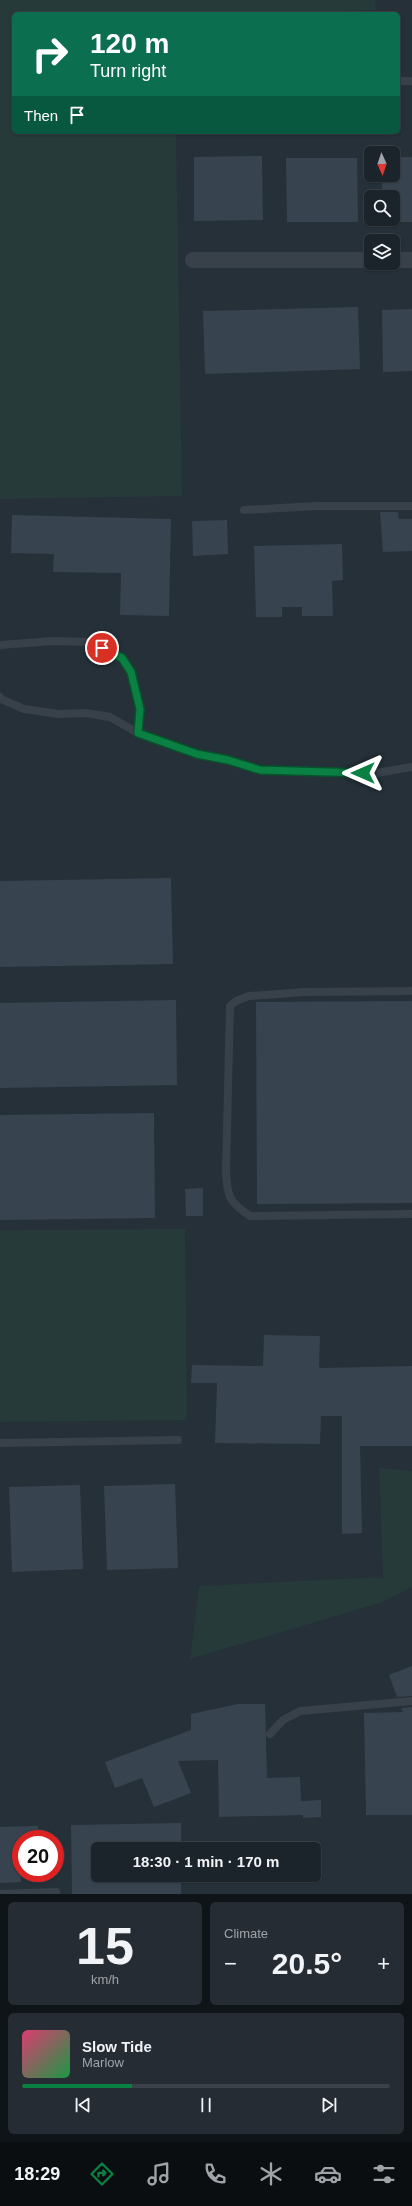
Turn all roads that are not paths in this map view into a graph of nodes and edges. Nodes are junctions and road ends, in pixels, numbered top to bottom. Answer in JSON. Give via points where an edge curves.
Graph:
{"nodes":[{"id":1,"x":400,"y":81,"type":"edge"},
{"id":2,"x":412,"y":81,"type":"edge"},
{"id":3,"x":193,"y":260,"type":"dead end"},
{"id":4,"x":364,"y":260,"type":"edge"},
{"id":5,"x":400,"y":260,"type":"edge"},
{"id":6,"x":412,"y":260,"type":"edge"},
{"id":7,"x":412,"y":506,"type":"edge"},
{"id":8,"x":244,"y":510,"type":"dead end"},
{"id":9,"x":0,"y":645,"type":"edge"},
{"id":10,"x":0,"y":697,"type":"edge"},
{"id":11,"x":138,"y":733,"type":"junction"},
{"id":12,"x":412,"y":767,"type":"edge"},
{"id":13,"x":412,"y":992,"type":"edge"},
{"id":14,"x":412,"y":1214,"type":"edge"},
{"id":15,"x":178,"y":1440,"type":"dead end"},
{"id":16,"x":0,"y":1443,"type":"edge"},
{"id":17,"x":412,"y":1701,"type":"edge"},
{"id":18,"x":270,"y":1734,"type":"dead end"},
{"id":19,"x":56,"y":1892,"type":"dead end"},
{"id":20,"x":0,"y":1894,"type":"edge"}],
"edges":[{"from":1,"to":2,"type":"lane"},
{"from":3,"to":4,"type":"street"},
{"from":5,"to":6,"type":"street"},
{"from":7,"to":8,"type":"lane","via":[[317,506]]},
{"from":9,"to":11,"type":"lane","via":[[53,641],[92,642],[122,658],[131,672],[140,709]]},
{"from":10,"to":11,"type":"lane","via":[[24,709],[110,717]]},
{"from":11,"to":12,"type":"lane","via":[[197,754],[260,770],[376,773]]},
{"from":13,"to":14,"type":"lane","via":[[305,992],[249,996],[230,1006],[226,1171],[230,1201],[250,1216]]},
{"from":15,"to":16,"type":"lane"},
{"from":17,"to":18,"type":"lane","via":[[300,1710],[284,1720]]},
{"from":19,"to":20,"type":"lane"}]}
